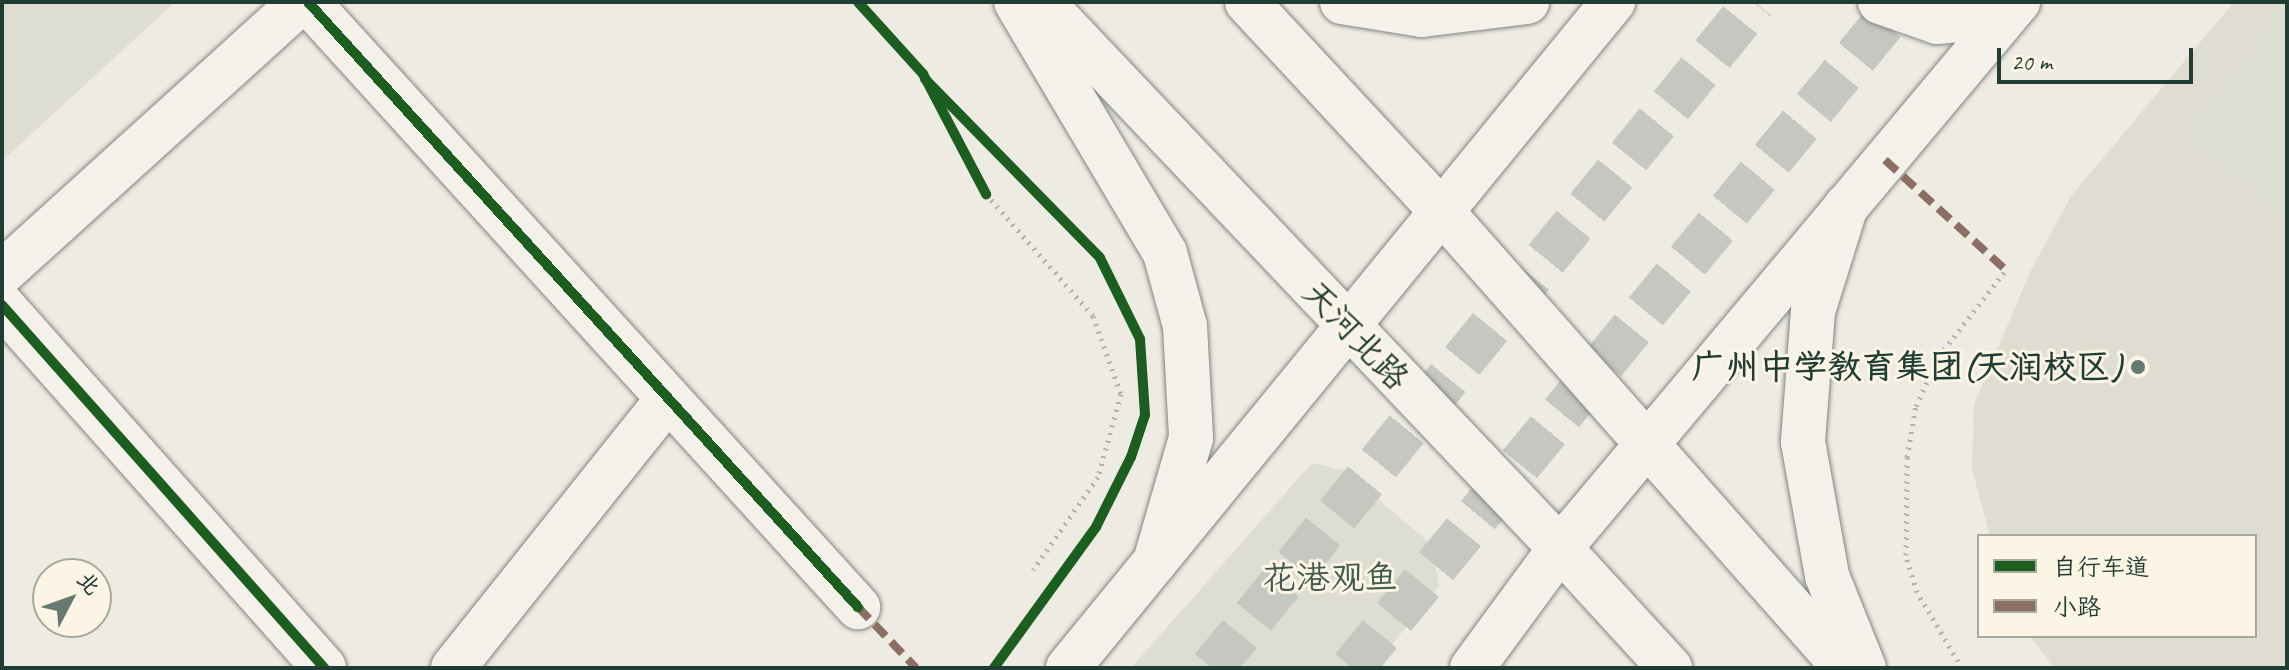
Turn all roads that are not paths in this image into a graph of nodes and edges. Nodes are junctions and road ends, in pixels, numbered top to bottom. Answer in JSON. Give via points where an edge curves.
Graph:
{"nodes":[{"id":1,"x":301,"y":2,"type":"edge"},
{"id":2,"x":308,"y":2,"type":"edge"},
{"id":3,"x":1016,"y":2,"type":"edge"},
{"id":4,"x":1042,"y":2,"type":"edge"},
{"id":5,"x":1247,"y":2,"type":"edge"},
{"id":6,"x":1342,"y":2,"type":"edge"},
{"id":7,"x":1527,"y":2,"type":"edge"},
{"id":8,"x":1613,"y":2,"type":"edge"},
{"id":9,"x":1880,"y":2,"type":"edge"},
{"id":10,"x":2002,"y":2,"type":"edge"},
{"id":11,"x":2018,"y":2,"type":"edge"},
{"id":12,"x":1846,"y":206,"type":"junction"},
{"id":13,"x":1443,"y":213,"type":"junction"},
{"id":14,"x":2,"y":273,"type":"edge"},
{"id":15,"x":2,"y":305,"type":"edge"},
{"id":16,"x":1350,"y":328,"type":"junction"},
{"id":17,"x":668,"y":399,"type":"junction"},
{"id":18,"x":1649,"y":440,"type":"junction"},
{"id":19,"x":1560,"y":548,"type":"junction"},
{"id":20,"x":1155,"y":562,"type":"junction"},
{"id":21,"x":858,"y":607,"type":"dead end"},
{"id":22,"x":324,"y":668,"type":"edge"},
{"id":23,"x":453,"y":668,"type":"edge"},
{"id":24,"x":1068,"y":668,"type":"edge"},
{"id":25,"x":1472,"y":668,"type":"edge"},
{"id":26,"x":1670,"y":668,"type":"edge"},
{"id":27,"x":1845,"y":668,"type":"edge"},
{"id":28,"x":1864,"y":668,"type":"edge"}],
"edges":[{"from":1,"to":14,"type":"main road"},
{"from":2,"to":17,"type":"main road"},
{"from":3,"to":20,"type":"main road","via":[[1165,253],[1185,326],[1191,438]]},
{"from":4,"to":16,"type":"main road","name":"天河北路"},
{"from":5,"to":13,"type":"main road"},
{"from":6,"to":7,"type":"main road","via":[[1422,15]]},
{"from":8,"to":13,"type":"main road"},
{"from":9,"to":10,"type":"main road","via":[[1937,22],[1970,19]]},
{"from":11,"to":12,"type":"main road"},
{"from":12,"to":18,"type":"main road"},
{"from":12,"to":28,"type":"main road","via":[[1813,311],[1803,442],[1827,576]]},
{"from":13,"to":16,"type":"main road"},
{"from":13,"to":18,"type":"main road"},
{"from":15,"to":22,"type":"main road"},
{"from":16,"to":19,"type":"main road","name":"天河北路"},
{"from":16,"to":20,"type":"main road"},
{"from":17,"to":21,"type":"main road"},
{"from":17,"to":23,"type":"main road"},
{"from":18,"to":19,"type":"main road"},
{"from":18,"to":27,"type":"main road"},
{"from":19,"to":25,"type":"main road"},
{"from":19,"to":26,"type":"main road","name":"天河北路"},
{"from":20,"to":24,"type":"main road"}]}
